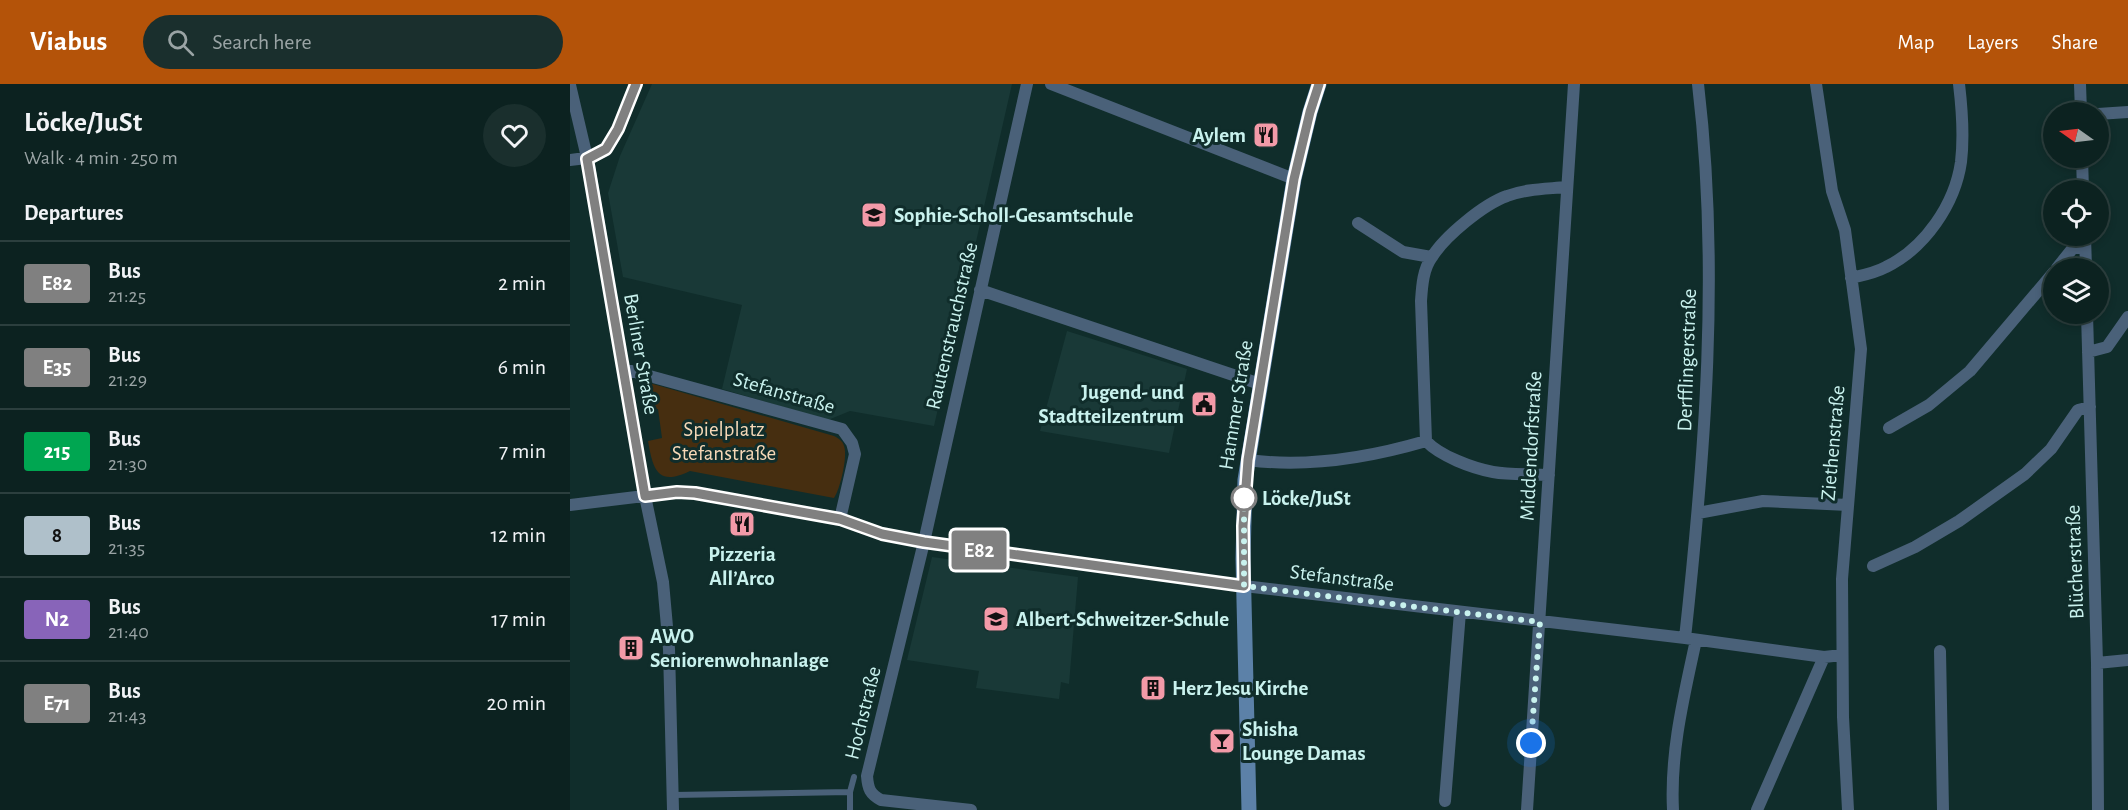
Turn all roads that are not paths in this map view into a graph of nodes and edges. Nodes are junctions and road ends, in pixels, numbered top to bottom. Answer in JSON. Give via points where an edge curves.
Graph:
{"nodes":[{"id":1,"x":636,"y":84,"type":"edge"},
{"id":2,"x":1027,"y":84,"type":"edge"},
{"id":3,"x":1051,"y":84,"type":"edge"},
{"id":4,"x":1319,"y":84,"type":"edge"},
{"id":5,"x":1574,"y":84,"type":"edge"},
{"id":6,"x":1698,"y":84,"type":"edge"},
{"id":7,"x":1816,"y":84,"type":"edge"},
{"id":8,"x":1959,"y":84,"type":"edge"},
{"id":9,"x":2080,"y":84,"type":"edge"},
{"id":10,"x":570,"y":85,"type":"edge"},
{"id":11,"x":2081,"y":102,"type":"edge"},
{"id":12,"x":2128,"y":112,"type":"edge"},
{"id":13,"x":2109,"y":113,"type":"edge"},
{"id":14,"x":587,"y":159,"type":"junction"},
{"id":15,"x":570,"y":160,"type":"edge"},
{"id":16,"x":1294,"y":179,"type":"junction"},
{"id":17,"x":1566,"y":187,"type":"junction"},
{"id":18,"x":1358,"y":223,"type":"dead end"},
{"id":19,"x":2077,"y":246,"type":"edge"},
{"id":20,"x":1431,"y":257,"type":"junction"},
{"id":21,"x":2065,"y":258,"type":"edge"},
{"id":22,"x":1851,"y":278,"type":"junction"},
{"id":23,"x":2043,"y":285,"type":"edge"},
{"id":24,"x":980,"y":290,"type":"junction"},
{"id":25,"x":2128,"y":317,"type":"edge"},
{"id":26,"x":2087,"y":324,"type":"edge"},
{"id":27,"x":2088,"y":352,"type":"junction"},
{"id":28,"x":624,"y":369,"type":"junction"},
{"id":29,"x":1260,"y":384,"type":"junction"},
{"id":30,"x":2090,"y":407,"type":"junction"},
{"id":31,"x":1889,"y":429,"type":"dead end"},
{"id":32,"x":1426,"y":441,"type":"junction"},
{"id":33,"x":1248,"y":460,"type":"junction"},
{"id":34,"x":1548,"y":475,"type":"junction"},
{"id":35,"x":645,"y":496,"type":"junction"},
{"id":36,"x":570,"y":505,"type":"edge"},
{"id":37,"x":1848,"y":505,"type":"junction"},
{"id":38,"x":1698,"y":513,"type":"junction"},
{"id":39,"x":840,"y":519,"type":"junction"},
{"id":40,"x":924,"y":542,"type":"junction"},
{"id":41,"x":1873,"y":567,"type":"dead end"},
{"id":42,"x":1244,"y":586,"type":"junction"},
{"id":43,"x":1460,"y":612,"type":"junction"},
{"id":44,"x":1540,"y":622,"type":"junction"},
{"id":45,"x":1690,"y":639,"type":"junction"},
{"id":46,"x":1940,"y":651,"type":"dead end"},
{"id":47,"x":1842,"y":655,"type":"junction"},
{"id":48,"x":1824,"y":657,"type":"junction"},
{"id":49,"x":2128,"y":660,"type":"edge"},
{"id":50,"x":2097,"y":663,"type":"junction"},
{"id":51,"x":854,"y":777,"type":"dead end"},
{"id":52,"x":850,"y":792,"type":"junction"},
{"id":53,"x":673,"y":795,"type":"junction"},
{"id":54,"x":1445,"y":801,"type":"dead end"},
{"id":55,"x":673,"y":810,"type":"edge"},
{"id":56,"x":850,"y":810,"type":"edge"},
{"id":57,"x":971,"y":810,"type":"edge"},
{"id":58,"x":1249,"y":810,"type":"edge"},
{"id":59,"x":1527,"y":810,"type":"edge"},
{"id":60,"x":1673,"y":810,"type":"edge"},
{"id":61,"x":1757,"y":810,"type":"edge"},
{"id":62,"x":1848,"y":810,"type":"edge"},
{"id":63,"x":1943,"y":810,"type":"edge"},
{"id":64,"x":2098,"y":810,"type":"edge"}],
"edges":[{"from":1,"to":14,"type":"street","via":[[606,149]]},
{"from":2,"to":24,"type":"street","name":"Rautenstrauchstraße"},
{"from":3,"to":16,"type":"street"},
{"from":4,"to":16,"type":"main road","name":"Hammer Straße"},
{"from":5,"to":17,"type":"street","name":"Middendorfstraße"},
{"from":6,"to":38,"type":"street","name":"Derfflingerstraße","via":[[1709,229],[1706,405]]},
{"from":7,"to":22,"type":"street","name":"Ziethenstraße","via":[[1832,191],[1845,230]]},
{"from":8,"to":22,"type":"street","via":[[1961,162],[1940,217],[1906,255],[1887,267]]},
{"from":9,"to":11,"type":"street"},
{"from":10,"to":14,"type":"street","name":"Berliner Straße"},
{"from":12,"to":13,"type":"street"},
{"from":14,"to":15,"type":"street"},
{"from":14,"to":28,"type":"street","name":"Berliner Straße"},
{"from":16,"to":29,"type":"main road","name":"Hammer Straße"},
{"from":17,"to":20,"type":"street","via":[[1505,196],[1463,224]]},
{"from":17,"to":34,"type":"street","name":"Middendorfstraße"},
{"from":18,"to":20,"type":"street","via":[[1403,252]]},
{"from":19,"to":21,"type":"street"},
{"from":20,"to":32,"type":"street","via":[[1423,278],[1421,301]]},
{"from":22,"to":37,"type":"street","name":"Ziethenstraße","via":[[1861,349]]},
{"from":23,"to":31,"type":"street","via":[[1970,371],[1929,405]]},
{"from":24,"to":29,"type":"street"},
{"from":24,"to":40,"type":"street","name":"Rautenstrauchstraße"},
{"from":25,"to":27,"type":"street","via":[[2107,347]]},
{"from":26,"to":27,"type":"street","name":"Blücherstraße"},
{"from":27,"to":30,"type":"street","name":"Blücherstraße"},
{"from":28,"to":35,"type":"street","name":"Berliner Straße"},
{"from":28,"to":39,"type":"street","name":"Stefanstraße","via":[[842,429],[855,454]]},
{"from":29,"to":33,"type":"main road","name":"Hammer Straße"},
{"from":30,"to":41,"type":"street","via":[[2078,410],[2051,449],[2025,474],[1959,521]]},
{"from":30,"to":50,"type":"street","name":"Blücherstraße"},
{"from":32,"to":33,"type":"street","via":[[1342,461],[1284,464]]},
{"from":32,"to":34,"type":"street","via":[[1449,457],[1492,472]]},
{"from":33,"to":42,"type":"main road","name":"Hammer Straße"},
{"from":34,"to":44,"type":"street","name":"Middendorfstraße"},
{"from":35,"to":36,"type":"street","name":"Stefanstraße"},
{"from":35,"to":39,"type":"street","name":"Stefanstraße","via":[[695,493]]},
{"from":35,"to":53,"type":"street","name":"Berliner Straße","via":[[666,605]]},
{"from":37,"to":38,"type":"street","via":[[1763,501]]},
{"from":37,"to":47,"type":"street","name":"Ziethenstraße","via":[[1842,579]]},
{"from":38,"to":45,"type":"street","name":"Derfflingerstraße"},
{"from":39,"to":40,"type":"street","name":"Stefanstraße","via":[[882,534]]},
{"from":40,"to":42,"type":"street","name":"Stefanstraße"},
{"from":40,"to":57,"type":"street","name":"Hochstraße","via":[[868,787],[881,800]]},
{"from":42,"to":43,"type":"street","name":"Stefanstraße"},
{"from":42,"to":58,"type":"main road","name":"Hammer Straße"},
{"from":43,"to":44,"type":"street","name":"Stefanstraße"},
{"from":43,"to":54,"type":"street"},
{"from":44,"to":45,"type":"street","name":"Stefanstraße"},
{"from":44,"to":59,"type":"street","name":"Middendorfstraße"},
{"from":45,"to":48,"type":"street","name":"Stefanstraße"},
{"from":45,"to":60,"type":"street","name":"Derfflingerstraße","via":[[1671,780]]},
{"from":46,"to":63,"type":"street"},
{"from":47,"to":48,"type":"street","name":"Stefanstraße"},
{"from":47,"to":62,"type":"street","name":"Ziethenstraße"},
{"from":48,"to":61,"type":"street"},
{"from":49,"to":50,"type":"street"},
{"from":50,"to":64,"type":"street","name":"Blücherstraße"},
{"from":51,"to":52,"type":"lane"},
{"from":52,"to":53,"type":"lane"},
{"from":52,"to":56,"type":"lane"},
{"from":53,"to":55,"type":"street","name":"Berliner Straße"}]}
